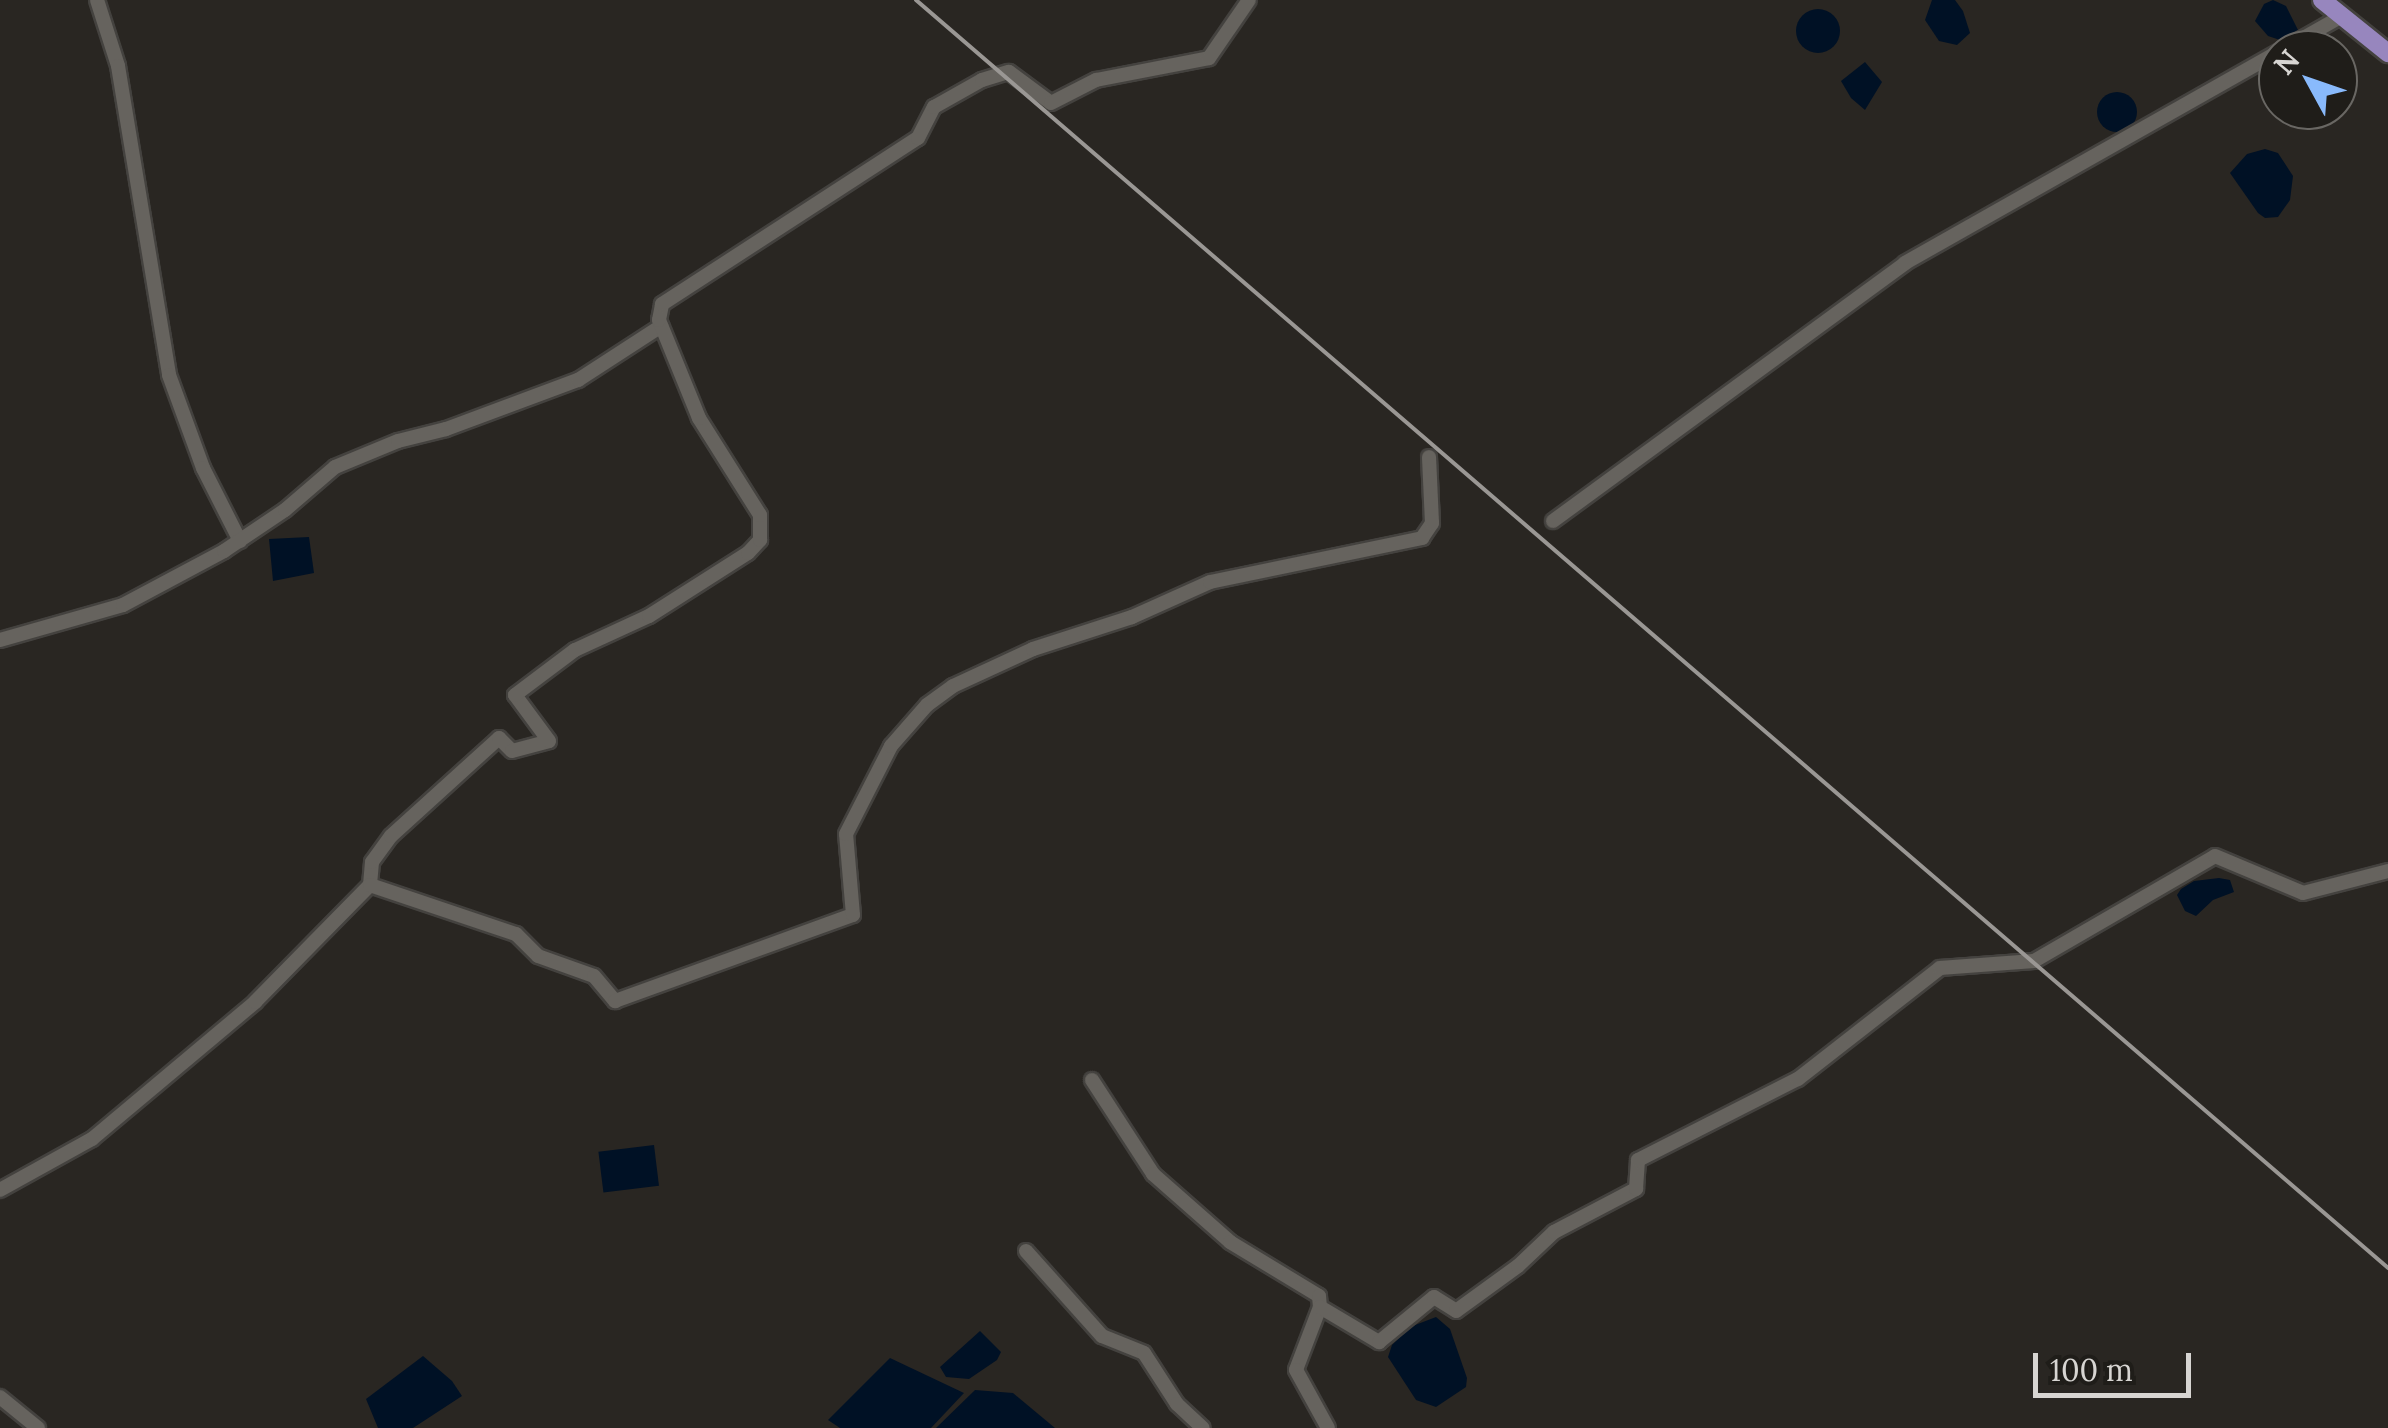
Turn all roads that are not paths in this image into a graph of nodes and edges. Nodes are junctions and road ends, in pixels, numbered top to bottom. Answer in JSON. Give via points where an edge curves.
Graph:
{"nodes":[{"id":1,"x":97,"y":0,"type":"edge"},
{"id":2,"x":1249,"y":0,"type":"edge"},
{"id":3,"x":2322,"y":0,"type":"edge"},
{"id":4,"x":2342,"y":16,"type":"junction"},
{"id":5,"x":2317,"y":30,"type":"edge"},
{"id":6,"x":2388,"y":53,"type":"edge"},
{"id":7,"x":2258,"y":63,"type":"edge"},
{"id":8,"x":661,"y":326,"type":"junction"},
{"id":9,"x":1429,"y":457,"type":"dead end"},
{"id":10,"x":1554,"y":522,"type":"dead end"},
{"id":11,"x":240,"y":540,"type":"junction"},
{"id":12,"x":0,"y":640,"type":"edge"},
{"id":13,"x":2388,"y":870,"type":"edge"},
{"id":14,"x":370,"y":885,"type":"junction"},
{"id":15,"x":1092,"y":1080,"type":"dead end"},
{"id":16,"x":0,"y":1190,"type":"edge"},
{"id":17,"x":1026,"y":1251,"type":"dead end"},
{"id":18,"x":1320,"y":1307,"type":"junction"},
{"id":19,"x":0,"y":1397,"type":"edge"},
{"id":20,"x":38,"y":1428,"type":"edge"},
{"id":21,"x":1203,"y":1428,"type":"edge"},
{"id":22,"x":1328,"y":1428,"type":"edge"}],
"edges":[{"from":1,"to":11,"type":"street","via":[[118,66],[169,375],[203,468]]},
{"from":2,"to":8,"type":"street","via":[[1209,58],[1096,80],[1051,103],[1009,72],[982,80],[934,107],[918,138],[672,295],[660,308]]},
{"from":3,"to":4,"type":"main road"},
{"from":4,"to":5,"type":"street"},
{"from":4,"to":6,"type":"main road"},
{"from":7,"to":10,"type":"street","via":[[1905,263]]},
{"from":8,"to":11,"type":"street","via":[[578,380],[334,468]]},
{"from":8,"to":14,"type":"street","via":[[708,436],[760,515],[760,540],[748,554],[649,616],[575,650],[515,694],[549,741],[512,752],[499,738],[391,836],[372,862]]},
{"from":9,"to":14,"type":"street","via":[[1432,523],[1422,538],[1210,582],[1132,617],[1033,649],[926,705],[891,746],[846,834],[853,916],[615,1001],[594,976],[538,956],[516,934]]},
{"from":11,"to":12,"type":"street","via":[[123,605]]},
{"from":13,"to":18,"type":"street","via":[[2303,893],[2215,856],[2034,961],[1940,968],[1798,1079],[1638,1160],[1636,1189],[1554,1232],[1456,1311],[1434,1298],[1379,1342]]},
{"from":14,"to":16,"type":"street","via":[[255,1002],[92,1139]]},
{"from":15,"to":18,"type":"street","via":[[1153,1174],[1230,1242],[1319,1296]]},
{"from":17,"to":21,"type":"street","via":[[1102,1336],[1144,1353],[1176,1404]]},
{"from":18,"to":22,"type":"street","via":[[1296,1370]]},
{"from":19,"to":20,"type":"street"}]}
